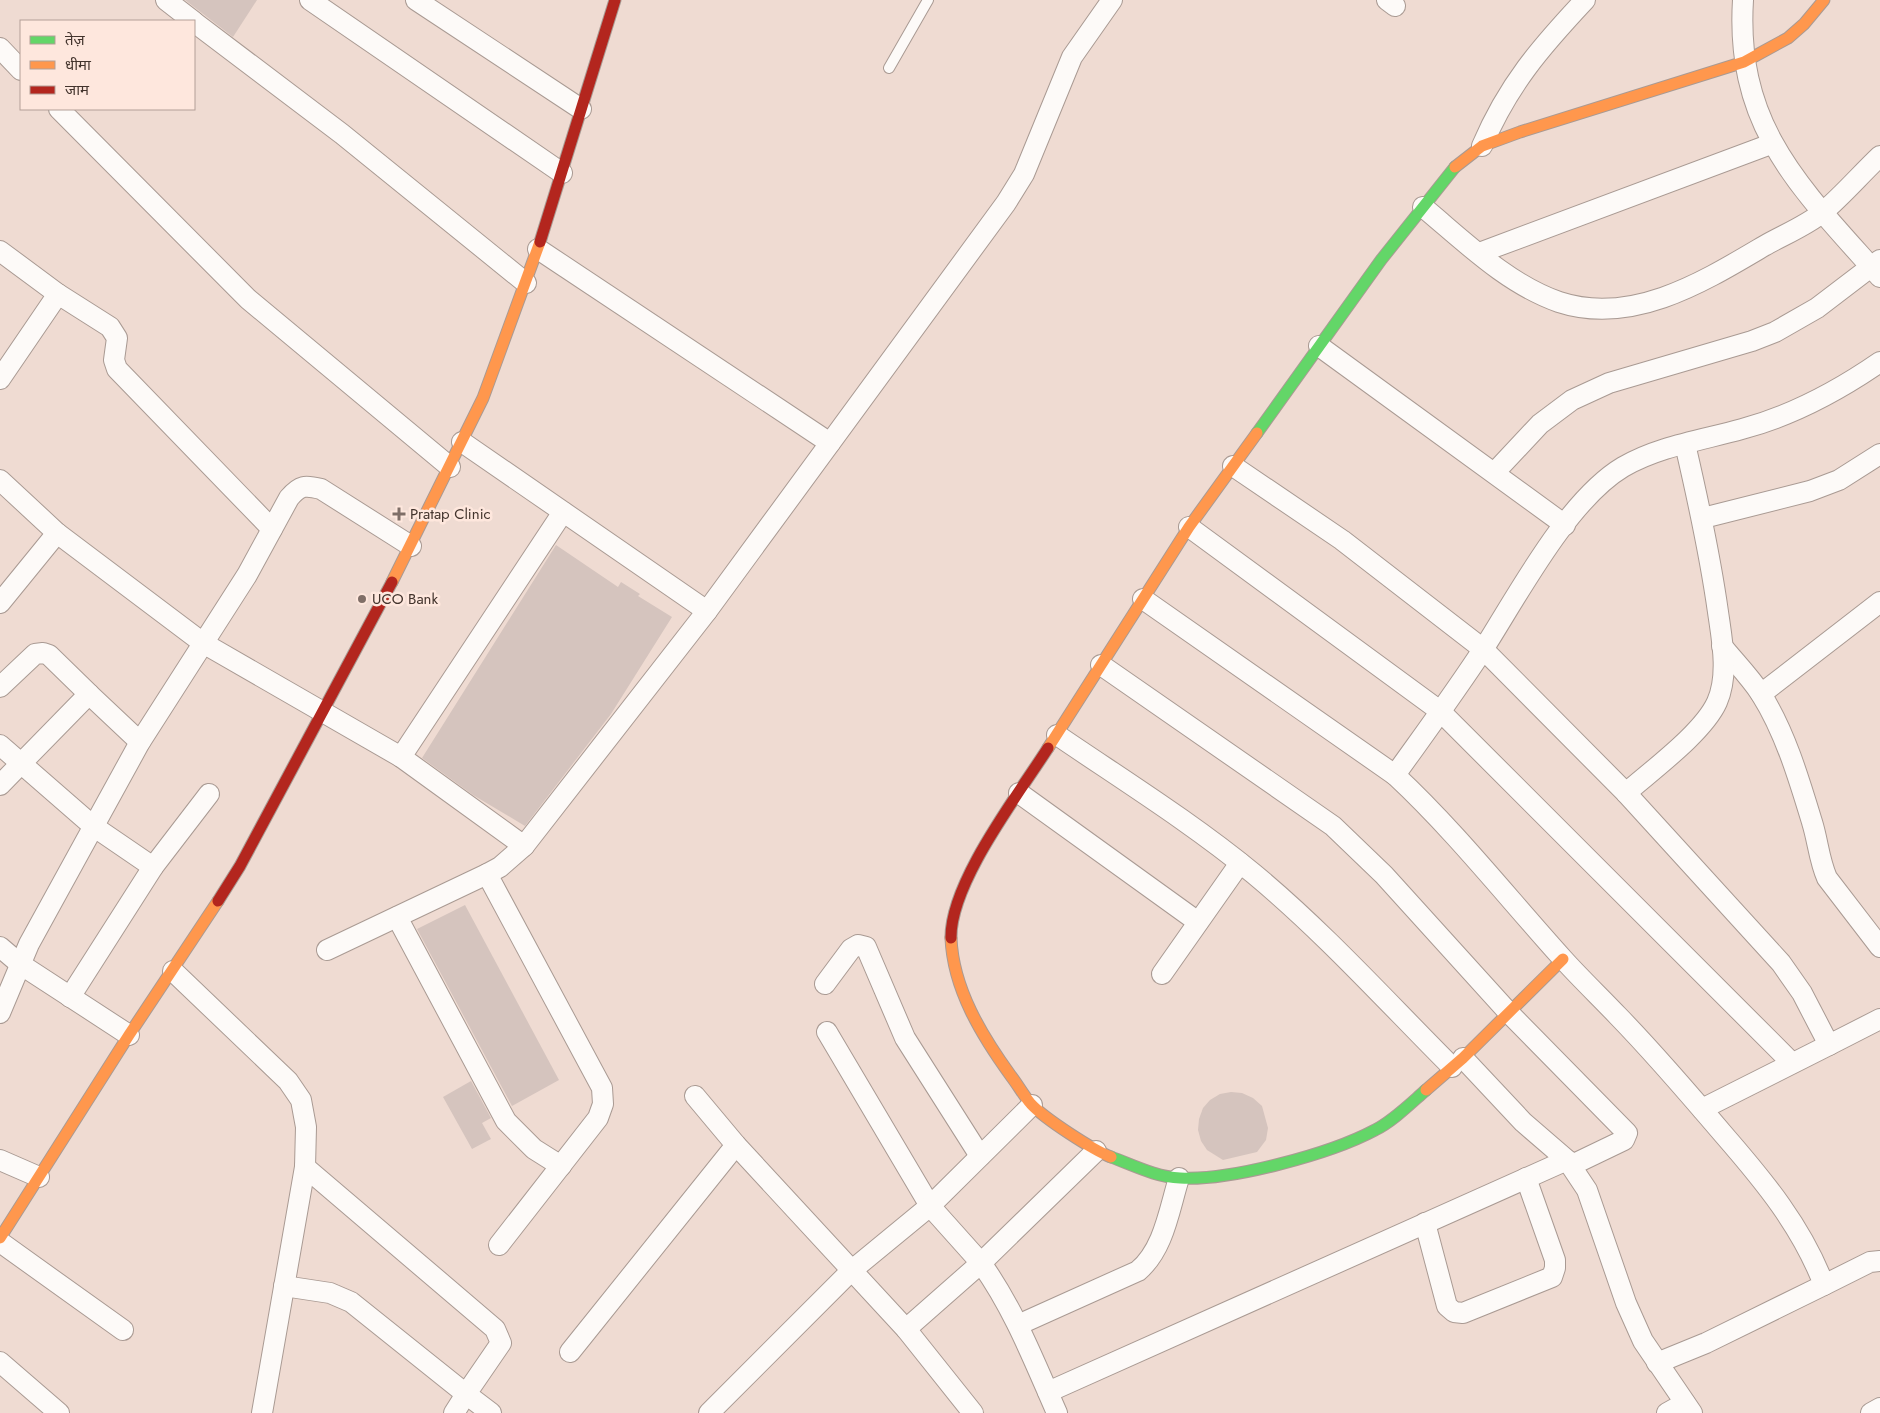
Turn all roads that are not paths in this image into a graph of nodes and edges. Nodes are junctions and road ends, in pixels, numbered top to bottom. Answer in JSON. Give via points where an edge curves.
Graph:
{"nodes":[{"id":1,"x":166,"y":0,"type":"edge"},
{"id":2,"x":310,"y":0,"type":"edge"},
{"id":3,"x":416,"y":0,"type":"edge"},
{"id":4,"x":615,"y":0,"type":"edge"},
{"id":5,"x":928,"y":0,"type":"edge"},
{"id":6,"x":1112,"y":0,"type":"edge"},
{"id":7,"x":1585,"y":0,"type":"edge"},
{"id":8,"x":1743,"y":0,"type":"edge"},
{"id":9,"x":1824,"y":0,"type":"edge"},
{"id":10,"x":191,"y":20,"type":"edge"},
{"id":11,"x":195,"y":24,"type":"edge"},
{"id":12,"x":0,"y":48,"type":"edge"},
{"id":13,"x":1744,"y":62,"type":"junction"},
{"id":14,"x":889,"y":68,"type":"dead end"},
{"id":15,"x":20,"y":69,"type":"edge"},
{"id":16,"x":582,"y":109,"type":"junction"},
{"id":17,"x":60,"y":110,"type":"edge"},
{"id":18,"x":1771,"y":144,"type":"junction"},
{"id":19,"x":1482,"y":146,"type":"junction"},
{"id":20,"x":1880,"y":156,"type":"edge"},
{"id":21,"x":562,"y":173,"type":"junction"},
{"id":22,"x":1423,"y":207,"type":"junction"},
{"id":23,"x":1822,"y":213,"type":"junction"},
{"id":24,"x":538,"y":249,"type":"junction"},
{"id":25,"x":0,"y":251,"type":"edge"},
{"id":26,"x":1479,"y":253,"type":"junction"},
{"id":27,"x":1877,"y":269,"type":"edge"},
{"id":28,"x":526,"y":283,"type":"junction"},
{"id":29,"x":58,"y":294,"type":"junction"},
{"id":30,"x":1318,"y":346,"type":"junction"},
{"id":31,"x":1880,"y":362,"type":"edge"},
{"id":32,"x":0,"y":379,"type":"edge"},
{"id":33,"x":462,"y":442,"type":"junction"},
{"id":34,"x":830,"y":443,"type":"junction"},
{"id":35,"x":1684,"y":444,"type":"junction"},
{"id":36,"x":1880,"y":454,"type":"edge"},
{"id":37,"x":1233,"y":466,"type":"junction"},
{"id":38,"x":450,"y":467,"type":"junction"},
{"id":39,"x":1495,"y":472,"type":"junction"},
{"id":40,"x":0,"y":480,"type":"edge"},
{"id":41,"x":563,"y":512,"type":"junction"},
{"id":42,"x":1703,"y":518,"type":"junction"},
{"id":43,"x":1566,"y":525,"type":"junction"},
{"id":44,"x":1189,"y":527,"type":"junction"},
{"id":45,"x":272,"y":529,"type":"junction"},
{"id":46,"x":57,"y":533,"type":"junction"},
{"id":47,"x":411,"y":546,"type":"junction"},
{"id":48,"x":1143,"y":599,"type":"junction"},
{"id":49,"x":1880,"y":602,"type":"edge"},
{"id":50,"x":0,"y":603,"type":"edge"},
{"id":51,"x":707,"y":611,"type":"junction"},
{"id":52,"x":203,"y":643,"type":"junction"},
{"id":53,"x":1722,"y":646,"type":"junction"},
{"id":54,"x":1483,"y":649,"type":"junction"},
{"id":55,"x":1101,"y":665,"type":"junction"},
{"id":56,"x":0,"y":686,"type":"edge"},
{"id":57,"x":89,"y":694,"type":"junction"},
{"id":58,"x":1761,"y":694,"type":"junction"},
{"id":59,"x":1440,"y":711,"type":"junction"},
{"id":60,"x":322,"y":714,"type":"junction"},
{"id":61,"x":1056,"y":735,"type":"junction"},
{"id":62,"x":140,"y":742,"type":"junction"},
{"id":63,"x":0,"y":745,"type":"edge"},
{"id":64,"x":401,"y":757,"type":"junction"},
{"id":65,"x":22,"y":763,"type":"junction"},
{"id":66,"x":1395,"y":775,"type":"junction"},
{"id":67,"x":0,"y":785,"type":"edge"},
{"id":68,"x":1019,"y":793,"type":"junction"},
{"id":69,"x":1626,"y":793,"type":"junction"},
{"id":70,"x":209,"y":794,"type":"dead end"},
{"id":71,"x":93,"y":826,"type":"junction"},
{"id":72,"x":524,"y":846,"type":"junction"},
{"id":73,"x":1240,"y":863,"type":"junction"},
{"id":74,"x":152,"y":867,"type":"junction"},
{"id":75,"x":487,"y":874,"type":"junction"},
{"id":76,"x":397,"y":917,"type":"junction"},
{"id":77,"x":1198,"y":922,"type":"junction"},
{"id":78,"x":0,"y":947,"type":"edge"},
{"id":79,"x":1880,"y":947,"type":"edge"},
{"id":80,"x":327,"y":950,"type":"dead end"},
{"id":81,"x":1563,"y":960,"type":"junction"},
{"id":82,"x":20,"y":964,"type":"junction"},
{"id":83,"x":173,"y":972,"type":"junction"},
{"id":84,"x":1162,"y":974,"type":"dead end"},
{"id":85,"x":825,"y":984,"type":"dead end"},
{"id":86,"x":70,"y":997,"type":"junction"},
{"id":87,"x":0,"y":1013,"type":"edge"},
{"id":88,"x":1509,"y":1013,"type":"junction"},
{"id":89,"x":1880,"y":1019,"type":"edge"},
{"id":90,"x":827,"y":1032,"type":"dead end"},
{"id":91,"x":129,"y":1035,"type":"junction"},
{"id":92,"x":1829,"y":1045,"type":"junction"},
{"id":93,"x":1457,"y":1062,"type":"junction"},
{"id":94,"x":1792,"y":1064,"type":"junction"},
{"id":95,"x":695,"y":1096,"type":"dead end"},
{"id":96,"x":1032,"y":1105,"type":"junction"},
{"id":97,"x":1702,"y":1109,"type":"junction"},
{"id":98,"x":736,"y":1145,"type":"junction"},
{"id":99,"x":1096,"y":1151,"type":"junction"},
{"id":100,"x":980,"y":1156,"type":"junction"},
{"id":101,"x":0,"y":1160,"type":"edge"},
{"id":102,"x":1570,"y":1162,"type":"junction"},
{"id":103,"x":561,"y":1166,"type":"junction"},
{"id":104,"x":305,"y":1167,"type":"junction"},
{"id":105,"x":39,"y":1177,"type":"junction"},
{"id":106,"x":1179,"y":1178,"type":"junction"},
{"id":107,"x":1526,"y":1178,"type":"junction"},
{"id":108,"x":930,"y":1206,"type":"junction"},
{"id":109,"x":1425,"y":1223,"type":"junction"},
{"id":110,"x":0,"y":1240,"type":"edge"},
{"id":111,"x":500,"y":1245,"type":"dead end"},
{"id":112,"x":1880,"y":1261,"type":"edge"},
{"id":113,"x":980,"y":1262,"type":"junction"},
{"id":114,"x":851,"y":1271,"type":"junction"},
{"id":115,"x":1824,"y":1285,"type":"junction"},
{"id":116,"x":284,"y":1286,"type":"junction"},
{"id":117,"x":1018,"y":1325,"type":"junction"},
{"id":118,"x":906,"y":1329,"type":"junction"},
{"id":119,"x":123,"y":1330,"type":"dead end"},
{"id":120,"x":570,"y":1352,"type":"dead end"},
{"id":121,"x":0,"y":1362,"type":"edge"},
{"id":122,"x":1657,"y":1363,"type":"junction"},
{"id":123,"x":1048,"y":1392,"type":"junction"},
{"id":124,"x":466,"y":1394,"type":"junction"},
{"id":125,"x":1689,"y":1408,"type":"edge"},
{"id":126,"x":1880,"y":1408,"type":"edge"},
{"id":127,"x":59,"y":1413,"type":"edge"},
{"id":128,"x":262,"y":1413,"type":"edge"},
{"id":129,"x":454,"y":1413,"type":"edge"},
{"id":130,"x":491,"y":1413,"type":"edge"},
{"id":131,"x":709,"y":1413,"type":"edge"},
{"id":132,"x":973,"y":1413,"type":"edge"},
{"id":133,"x":1057,"y":1413,"type":"edge"},
{"id":134,"x":1667,"y":1413,"type":"edge"},
{"id":135,"x":1871,"y":1413,"type":"edge"}],
"edges":[{"from":1,"to":10,"type":"street"},
{"from":2,"to":21,"type":"street"},
{"from":3,"to":16,"type":"street"},
{"from":4,"to":16,"type":"street"},
{"from":5,"to":14,"type":"lane"},
{"from":6,"to":34,"type":"street","via":[[1072,57],[1024,174],[1006,203]]},
{"from":7,"to":19,"type":"street","via":[[1518,76]]},
{"from":8,"to":13,"type":"street"},
{"from":9,"to":13,"type":"street","via":[[1788,38]]},
{"from":11,"to":28,"type":"street","via":[[342,134]]},
{"from":12,"to":15,"type":"street"},
{"from":13,"to":18,"type":"street","via":[[1757,111]]},
{"from":13,"to":19,"type":"street"},
{"from":16,"to":21,"type":"street"},
{"from":17,"to":38,"type":"street","via":[[248,299]]},
{"from":18,"to":23,"type":"street"},
{"from":18,"to":26,"type":"street"},
{"from":19,"to":22,"type":"street","via":[[1457,165]]},
{"from":20,"to":23,"type":"street"},
{"from":21,"to":24,"type":"street"},
{"from":22,"to":26,"type":"street"},
{"from":22,"to":30,"type":"street"},
{"from":23,"to":26,"type":"street","via":[[1703,281],[1672,295],[1630,306],[1590,310],[1558,301],[1527,287]]},
{"from":23,"to":27,"type":"street"},
{"from":24,"to":28,"type":"street"},
{"from":24,"to":34,"type":"street"},
{"from":25,"to":29,"type":"street"},
{"from":27,"to":39,"type":"street","via":[[1775,332],[1610,383],[1572,400],[1540,424]]},
{"from":28,"to":33,"type":"street","via":[[483,398]]},
{"from":29,"to":32,"type":"street"},
{"from":29,"to":45,"type":"street","via":[[104,322],[114,332],[117,338],[114,360],[117,369]]},
{"from":30,"to":37,"type":"street"},
{"from":30,"to":39,"type":"street"},
{"from":31,"to":35,"type":"street","via":[[1807,405],[1778,418]]},
{"from":33,"to":38,"type":"street"},
{"from":33,"to":41,"type":"street"},
{"from":34,"to":51,"type":"street"},
{"from":35,"to":42,"type":"street"},
{"from":35,"to":43,"type":"street","via":[[1624,467],[1582,503]]},
{"from":36,"to":42,"type":"street","via":[[1838,480]]},
{"from":37,"to":44,"type":"street"},
{"from":37,"to":54,"type":"street","via":[[1342,540]]},
{"from":38,"to":47,"type":"street"},
{"from":39,"to":43,"type":"street"},
{"from":40,"to":46,"type":"street"},
{"from":41,"to":51,"type":"street"},
{"from":41,"to":64,"type":"street"},
{"from":42,"to":53,"type":"street"},
{"from":43,"to":54,"type":"street","via":[[1540,559]]},
{"from":44,"to":48,"type":"street"},
{"from":44,"to":59,"type":"street"},
{"from":45,"to":47,"type":"street","via":[[289,498],[306,485],[321,489]]},
{"from":45,"to":52,"type":"street"},
{"from":46,"to":50,"type":"street"},
{"from":46,"to":52,"type":"street"},
{"from":47,"to":60,"type":"street"},
{"from":48,"to":55,"type":"street"},
{"from":48,"to":66,"type":"street"},
{"from":49,"to":58,"type":"street"},
{"from":51,"to":72,"type":"street"},
{"from":52,"to":60,"type":"street"},
{"from":52,"to":62,"type":"street"},
{"from":53,"to":58,"type":"street"},
{"from":53,"to":69,"type":"street","via":[[1723,684],[1708,718]]},
{"from":54,"to":59,"type":"street"},
{"from":54,"to":69,"type":"street"},
{"from":55,"to":61,"type":"street"},
{"from":55,"to":88,"type":"street","via":[[1333,826],[1384,875]]},
{"from":56,"to":57,"type":"street","via":[[35,654],[43,653]]},
{"from":57,"to":62,"type":"street"},
{"from":57,"to":65,"type":"street"},
{"from":58,"to":79,"type":"street","via":[[1780,732],[1802,790],[1821,866]]},
{"from":59,"to":66,"type":"street"},
{"from":59,"to":94,"type":"street"},
{"from":60,"to":64,"type":"street"},
{"from":60,"to":83,"type":"street","via":[[240,866]]},
{"from":61,"to":68,"type":"street"},
{"from":61,"to":73,"type":"street","via":[[1178,816]]},
{"from":62,"to":71,"type":"street"},
{"from":63,"to":65,"type":"street"},
{"from":64,"to":72,"type":"street"},
{"from":65,"to":67,"type":"street"},
{"from":65,"to":71,"type":"street"},
{"from":66,"to":81,"type":"street","via":[[1430,807]]},
{"from":68,"to":77,"type":"street"},
{"from":68,"to":96,"type":"street","via":[[980,854],[957,899],[951,926],[952,959],[966,999],[993,1051]]},
{"from":69,"to":92,"type":"street","via":[[1781,963]]},
{"from":70,"to":74,"type":"street"},
{"from":71,"to":74,"type":"street"},
{"from":71,"to":82,"type":"street"},
{"from":72,"to":75,"type":"street"},
{"from":73,"to":77,"type":"street"},
{"from":73,"to":93,"type":"street","via":[[1294,909]]},
{"from":74,"to":86,"type":"street"},
{"from":75,"to":76,"type":"street"},
{"from":75,"to":103,"type":"street","via":[[602,1088],[603,1104],[598,1118]]},
{"from":76,"to":80,"type":"street"},
{"from":76,"to":103,"type":"street","via":[[506,1121],[534,1149]]},
{"from":77,"to":84,"type":"street"},
{"from":78,"to":82,"type":"street"},
{"from":81,"to":88,"type":"street"},
{"from":81,"to":97,"type":"street"},
{"from":82,"to":86,"type":"street"},
{"from":82,"to":87,"type":"street"},
{"from":83,"to":91,"type":"street"},
{"from":83,"to":104,"type":"street","via":[[288,1081],[301,1100],[306,1127]]},
{"from":85,"to":100,"type":"street","via":[[851,949],[858,945],[866,948],[906,1038]]},
{"from":86,"to":91,"type":"street"},
{"from":88,"to":93,"type":"street"},
{"from":88,"to":102,"type":"street","via":[[1627,1133],[1624,1140]]},
{"from":89,"to":92,"type":"street"},
{"from":90,"to":108,"type":"street"},
{"from":91,"to":105,"type":"street"},
{"from":92,"to":94,"type":"street"},
{"from":93,"to":102,"type":"street"},
{"from":93,"to":106,"type":"street","via":[[1376,1130],[1323,1152],[1222,1176]]},
{"from":94,"to":97,"type":"street"},
{"from":95,"to":98,"type":"street"},
{"from":96,"to":99,"type":"street"},
{"from":96,"to":100,"type":"street"},
{"from":97,"to":115,"type":"street","via":[[1773,1193],[1813,1256]]},
{"from":98,"to":114,"type":"street"},
{"from":98,"to":120,"type":"street"},
{"from":99,"to":106,"type":"street","via":[[1145,1170]]},
{"from":99,"to":113,"type":"street"},
{"from":100,"to":108,"type":"street"},
{"from":101,"to":105,"type":"street"},
{"from":102,"to":107,"type":"street"},
{"from":102,"to":122,"type":"street","via":[[1587,1190],[1626,1303]]},
{"from":103,"to":111,"type":"street"},
{"from":104,"to":116,"type":"street"},
{"from":104,"to":124,"type":"street","via":[[495,1328],[501,1344]]},
{"from":105,"to":110,"type":"street"},
{"from":106,"to":117,"type":"street","via":[[1157,1247],[1147,1263],[1138,1271]]},
{"from":107,"to":109,"type":"street"},
{"from":107,"to":109,"type":"street","via":[[1555,1260],[1552,1277],[1462,1313],[1454,1312],[1447,1306]]},
{"from":108,"to":113,"type":"street"},
{"from":108,"to":114,"type":"street"},
{"from":109,"to":123,"type":"street"},
{"from":110,"to":119,"type":"street"},
{"from":112,"to":115,"type":"street","via":[[1870,1262]]},
{"from":113,"to":117,"type":"street","via":[[1000,1290]]},
{"from":113,"to":118,"type":"street"},
{"from":114,"to":118,"type":"street"},
{"from":114,"to":131,"type":"street"},
{"from":115,"to":122,"type":"street","via":[[1706,1343]]},
{"from":116,"to":124,"type":"street","via":[[330,1293],[350,1302]]},
{"from":116,"to":128,"type":"street"},
{"from":117,"to":123,"type":"street"},
{"from":118,"to":132,"type":"street"},
{"from":121,"to":127,"type":"street"},
{"from":122,"to":125,"type":"street"},
{"from":123,"to":133,"type":"street"},
{"from":124,"to":129,"type":"street"},
{"from":124,"to":130,"type":"street"},
{"from":125,"to":134,"type":"street"},
{"from":126,"to":135,"type":"street"}]}
